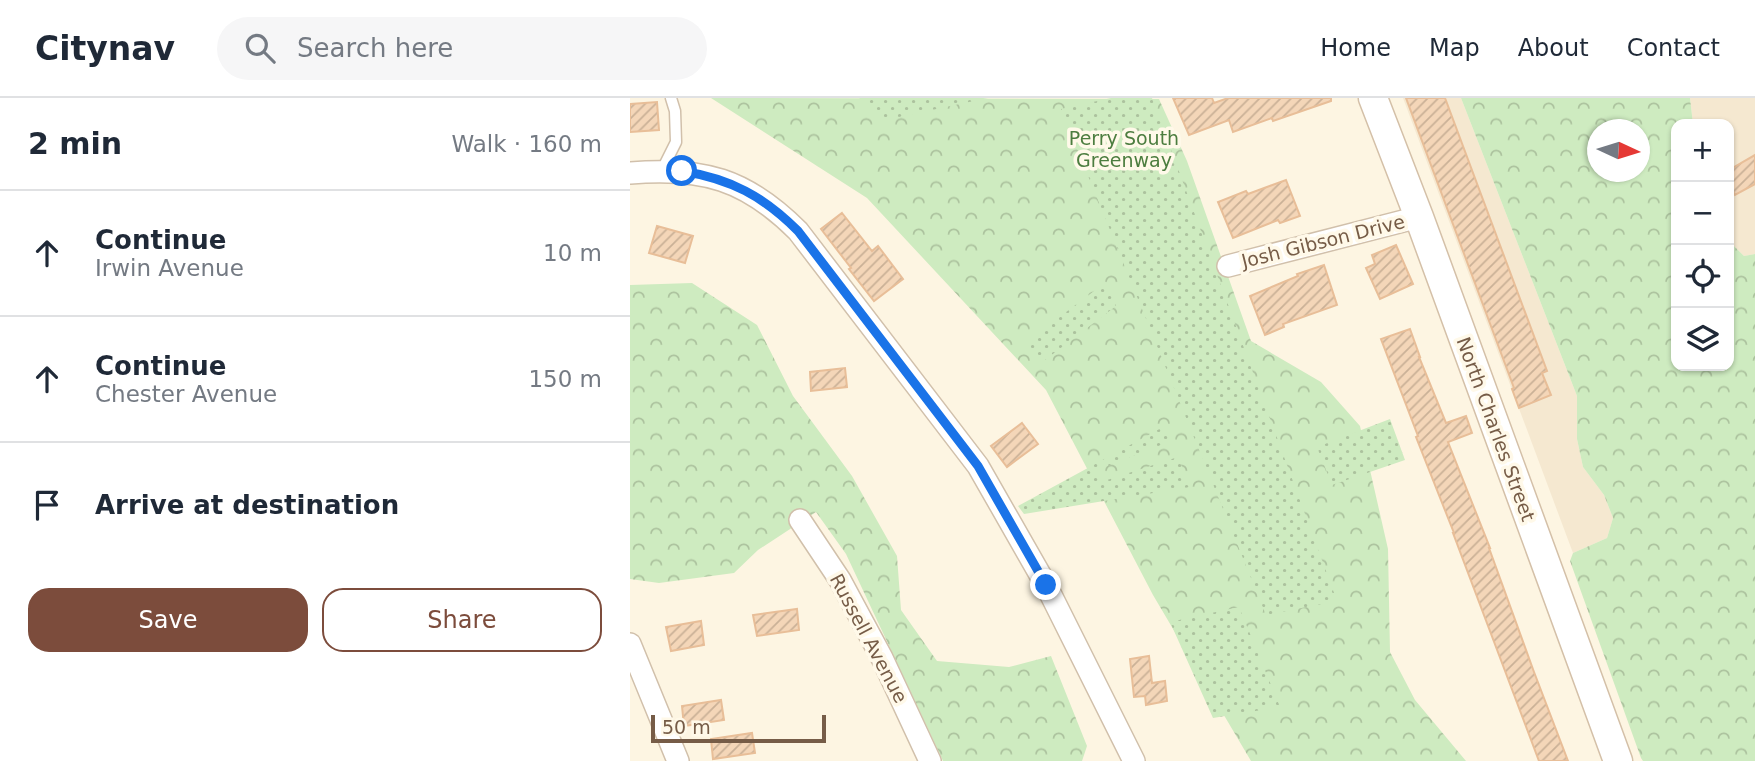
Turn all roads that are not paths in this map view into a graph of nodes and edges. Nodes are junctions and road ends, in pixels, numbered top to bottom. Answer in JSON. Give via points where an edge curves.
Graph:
{"nodes":[{"id":1,"x":671,"y":98,"type":"edge"},
{"id":2,"x":1373,"y":98,"type":"edge"},
{"id":3,"x":662,"y":170,"type":"junction"},
{"id":4,"x":630,"y":173,"type":"edge"},
{"id":5,"x":1419,"y":217,"type":"junction"},
{"id":6,"x":1228,"y":265,"type":"dead end"},
{"id":7,"x":800,"y":520,"type":"dead end"},
{"id":8,"x":630,"y":644,"type":"edge"},
{"id":9,"x":678,"y":761,"type":"edge"},
{"id":10,"x":930,"y":761,"type":"edge"},
{"id":11,"x":1133,"y":761,"type":"edge"},
{"id":12,"x":1618,"y":761,"type":"edge"}],
"edges":[{"from":1,"to":3,"type":"lane","via":[[676,142]]},
{"from":2,"to":5,"type":"street","name":"North Charles Street"},
{"from":3,"to":4,"type":"street"},
{"from":3,"to":11,"type":"street","via":[[722,180],[741,188],[798,231],[978,466],[1046,585]]},
{"from":5,"to":6,"type":"street","name":"Josh Gibson Drive"},
{"from":5,"to":12,"type":"street","name":"North Charles Street"},
{"from":7,"to":10,"type":"street","name":"Russell Avenue","via":[[840,580]]},
{"from":8,"to":9,"type":"street"}]}
